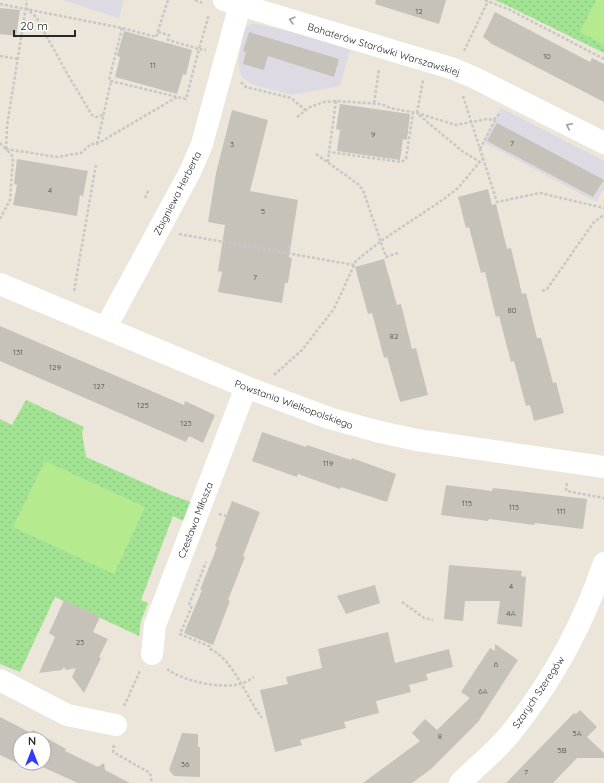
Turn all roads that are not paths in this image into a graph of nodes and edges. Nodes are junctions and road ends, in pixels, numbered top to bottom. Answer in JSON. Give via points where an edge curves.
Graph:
{"nodes":[{"id":1,"x":224,"y":6,"type":"edge"},
{"id":2,"x":604,"y":143,"type":"edge"},
{"id":3,"x":0,"y":284,"type":"edge"},
{"id":4,"x":106,"y":327,"type":"junction"},
{"id":5,"x":246,"y":387,"type":"junction"},
{"id":6,"x":604,"y":467,"type":"edge"},
{"id":7,"x":604,"y":563,"type":"edge"},
{"id":8,"x":148,"y":660,"type":"road end"},
{"id":9,"x":0,"y":680,"type":"edge"},
{"id":10,"x":116,"y":725,"type":"road end"},
{"id":11,"x":460,"y":783,"type":"edge"}],
"edges":[{"from":2,"to":1,"type":"street","name":"Bohaterów Starówki Warszawskiej","one_way":true,"via":[[454,69]]},
{"from":1,"to":4,"type":"street","name":"Zbigniewa Herberta","via":[[226,55],[202,144],[190,172]]},
{"from":3,"to":4,"type":"street","name":"Powstania Wielkopolskiego"},
{"from":4,"to":5,"type":"street","name":"Powstania Wielkopolskiego"},
{"from":5,"to":6,"type":"street","name":"Powstania Wielkopolskiego","via":[[329,418],[380,432]]},
{"from":5,"to":8,"type":"street","name":"Czesława Miłosza","via":[[154,625]]},
{"from":7,"to":11,"type":"street","name":"Szarych Szeregów","via":[[584,615],[554,672],[509,735]]},
{"from":9,"to":10,"type":"street","via":[[67,715]]}]}
